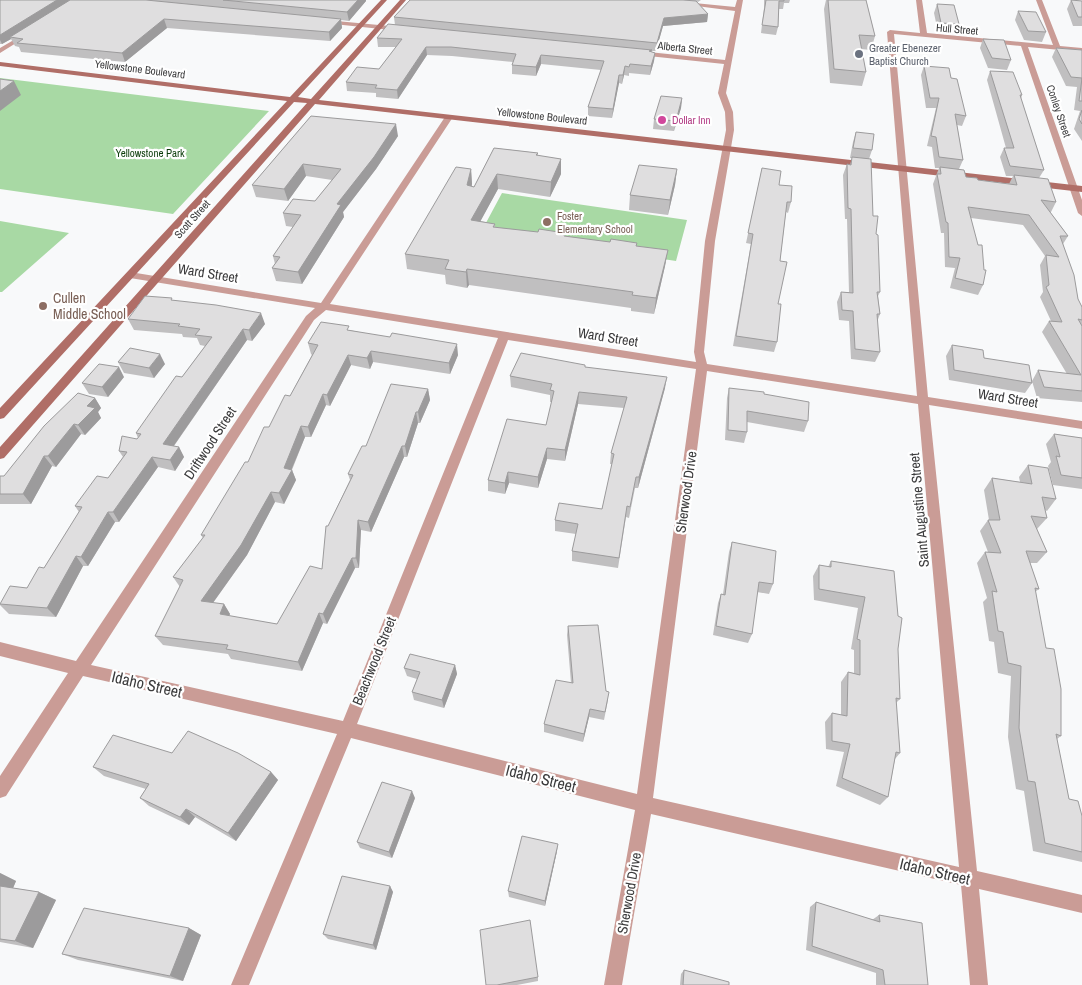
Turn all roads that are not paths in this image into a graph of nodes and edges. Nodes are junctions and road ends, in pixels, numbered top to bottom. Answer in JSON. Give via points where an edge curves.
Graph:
{"nodes":[{"id":1,"x":384,"y":0,"type":"edge"},
{"id":2,"x":403,"y":0,"type":"edge"},
{"id":3,"x":740,"y":0,"type":"edge"},
{"id":4,"x":919,"y":0,"type":"edge"},
{"id":5,"x":1039,"y":0,"type":"edge"},
{"id":6,"x":680,"y":3,"type":"edge"},
{"id":7,"x":738,"y":9,"type":"junction"},
{"id":8,"x":321,"y":22,"type":"edge"},
{"id":9,"x":361,"y":25,"type":"junction"},
{"id":10,"x":378,"y":27,"type":"junction"},
{"id":11,"x":406,"y":30,"type":"edge"},
{"id":12,"x":890,"y":32,"type":"joint"},
{"id":13,"x":29,"y":33,"type":"edge"},
{"id":14,"x":924,"y":36,"type":"junction"},
{"id":15,"x":1024,"y":45,"type":"junction"},
{"id":16,"x":1057,"y":48,"type":"junction"},
{"id":17,"x":1082,"y":50,"type":"edge"},
{"id":18,"x":0,"y":51,"type":"edge"},
{"id":19,"x":630,"y":52,"type":"edge"},
{"id":20,"x":727,"y":62,"type":"junction"},
{"id":21,"x":0,"y":64,"type":"edge"},
{"id":22,"x":294,"y":99,"type":"junction"},
{"id":23,"x":314,"y":101,"type":"junction"},
{"id":24,"x":449,"y":117,"type":"junction"},
{"id":25,"x":727,"y":148,"type":"junction"},
{"id":26,"x":901,"y":168,"type":"junction"},
{"id":27,"x":1073,"y":188,"type":"junction"},
{"id":28,"x":1082,"y":189,"type":"edge"},
{"id":29,"x":205,"y":194,"type":"junction"},
{"id":30,"x":228,"y":198,"type":"junction"},
{"id":31,"x":1082,"y":214,"type":"edge"},
{"id":32,"x":130,"y":276,"type":"junction"},
{"id":33,"x":155,"y":279,"type":"junction"},
{"id":34,"x":323,"y":307,"type":"junction"},
{"id":35,"x":504,"y":336,"type":"junction"},
{"id":36,"x":702,"y":366,"type":"junction"},
{"id":37,"x":924,"y":400,"type":"junction"},
{"id":38,"x":0,"y":415,"type":"edge"},
{"id":39,"x":1082,"y":425,"type":"edge"},
{"id":40,"x":0,"y":455,"type":"edge"},
{"id":41,"x":0,"y":649,"type":"edge"},
{"id":42,"x":80,"y":669,"type":"junction"},
{"id":43,"x":347,"y":729,"type":"junction"},
{"id":44,"x":0,"y":790,"type":"edge"},
{"id":45,"x":644,"y":804,"type":"junction"},
{"id":46,"x":968,"y":878,"type":"junction"},
{"id":47,"x":1082,"y":904,"type":"edge"},
{"id":48,"x":240,"y":985,"type":"edge"},
{"id":49,"x":613,"y":985,"type":"edge"},
{"id":50,"x":979,"y":985,"type":"edge"}],
"edges":[{"from":1,"to":9,"type":"main road","name":"Scott Street"},
{"from":2,"to":10,"type":"main road","name":"Scott Street"},
{"from":3,"to":7,"type":"street","name":"Sherwood Drive"},
{"from":4,"to":14,"type":"street"},
{"from":5,"to":16,"type":"street"},
{"from":6,"to":7,"type":"street"},
{"from":7,"to":20,"type":"street","name":"Sherwood Drive"},
{"from":8,"to":9,"type":"street"},
{"from":9,"to":10,"type":"street"},
{"from":9,"to":22,"type":"main road","name":"Scott Street"},
{"from":10,"to":11,"type":"street"},
{"from":10,"to":23,"type":"main road","name":"Scott Street"},
{"from":12,"to":14,"type":"street","name":"Hull Street"},
{"from":12,"to":26,"type":"street","name":"Saint Augustine Street"},
{"from":13,"to":18,"type":"street"},
{"from":14,"to":15,"type":"street","name":"Hull Street"},
{"from":15,"to":16,"type":"street","name":"Hull Street"},
{"from":15,"to":27,"type":"street","name":"Conley Street"},
{"from":16,"to":17,"type":"street","name":"Hull Street"},
{"from":19,"to":20,"type":"street","name":"Alberta Street"},
{"from":20,"to":25,"type":"street","name":"Sherwood Drive","via":[[722,93],[730,120]]},
{"from":21,"to":22,"type":"main road","name":"Yellowstone Boulevard"},
{"from":22,"to":23,"type":"main road","name":"Yellowstone Boulevard"},
{"from":22,"to":29,"type":"main road","name":"Scott Street"},
{"from":23,"to":24,"type":"main road","name":"Yellowstone Boulevard"},
{"from":23,"to":30,"type":"main road","name":"Scott Street"},
{"from":24,"to":25,"type":"main road","name":"Yellowstone Boulevard"},
{"from":24,"to":34,"type":"street","name":"Driftwood Street"},
{"from":25,"to":26,"type":"main road","name":"Yellowstone Boulevard"},
{"from":25,"to":36,"type":"street","name":"Sherwood Drive","via":[[710,241],[699,352]]},
{"from":26,"to":27,"type":"main road","name":"Yellowstone Boulevard"},
{"from":26,"to":37,"type":"street","name":"Saint Augustine Street"},
{"from":27,"to":28,"type":"main road","name":"Yellowstone Boulevard"},
{"from":27,"to":31,"type":"street","name":"Conley Street"},
{"from":29,"to":30,"type":"main road"},
{"from":29,"to":32,"type":"main road","name":"Scott Street"},
{"from":30,"to":33,"type":"main road","name":"Scott Street"},
{"from":32,"to":33,"type":"street","name":"Ward Street"},
{"from":32,"to":38,"type":"main road","name":"Scott Street"},
{"from":33,"to":34,"type":"street","name":"Ward Street"},
{"from":33,"to":40,"type":"main road","name":"Scott Street"},
{"from":34,"to":35,"type":"street","name":"Ward Street"},
{"from":34,"to":42,"type":"street","name":"Driftwood Street","via":[[310,318]]},
{"from":35,"to":36,"type":"street","name":"Ward Street"},
{"from":35,"to":43,"type":"street","name":"Beachwood Street"},
{"from":36,"to":37,"type":"street","name":"Ward Street"},
{"from":36,"to":45,"type":"street","name":"Sherwood Drive"},
{"from":37,"to":39,"type":"street","name":"Ward Street"},
{"from":37,"to":46,"type":"street","name":"Saint Augustine Street"},
{"from":41,"to":42,"type":"street","name":"Idaho Street"},
{"from":42,"to":43,"type":"street","name":"Idaho Street"},
{"from":42,"to":44,"type":"street","name":"Driftwood Street"},
{"from":43,"to":45,"type":"street","name":"Idaho Street"},
{"from":43,"to":48,"type":"street","name":"Beachwood Street"},
{"from":45,"to":46,"type":"street","name":"Idaho Street"},
{"from":45,"to":49,"type":"street","name":"Sherwood Drive"},
{"from":46,"to":47,"type":"street","name":"Idaho Street"},
{"from":46,"to":50,"type":"street","name":"Saint Augustine Street"}]}
